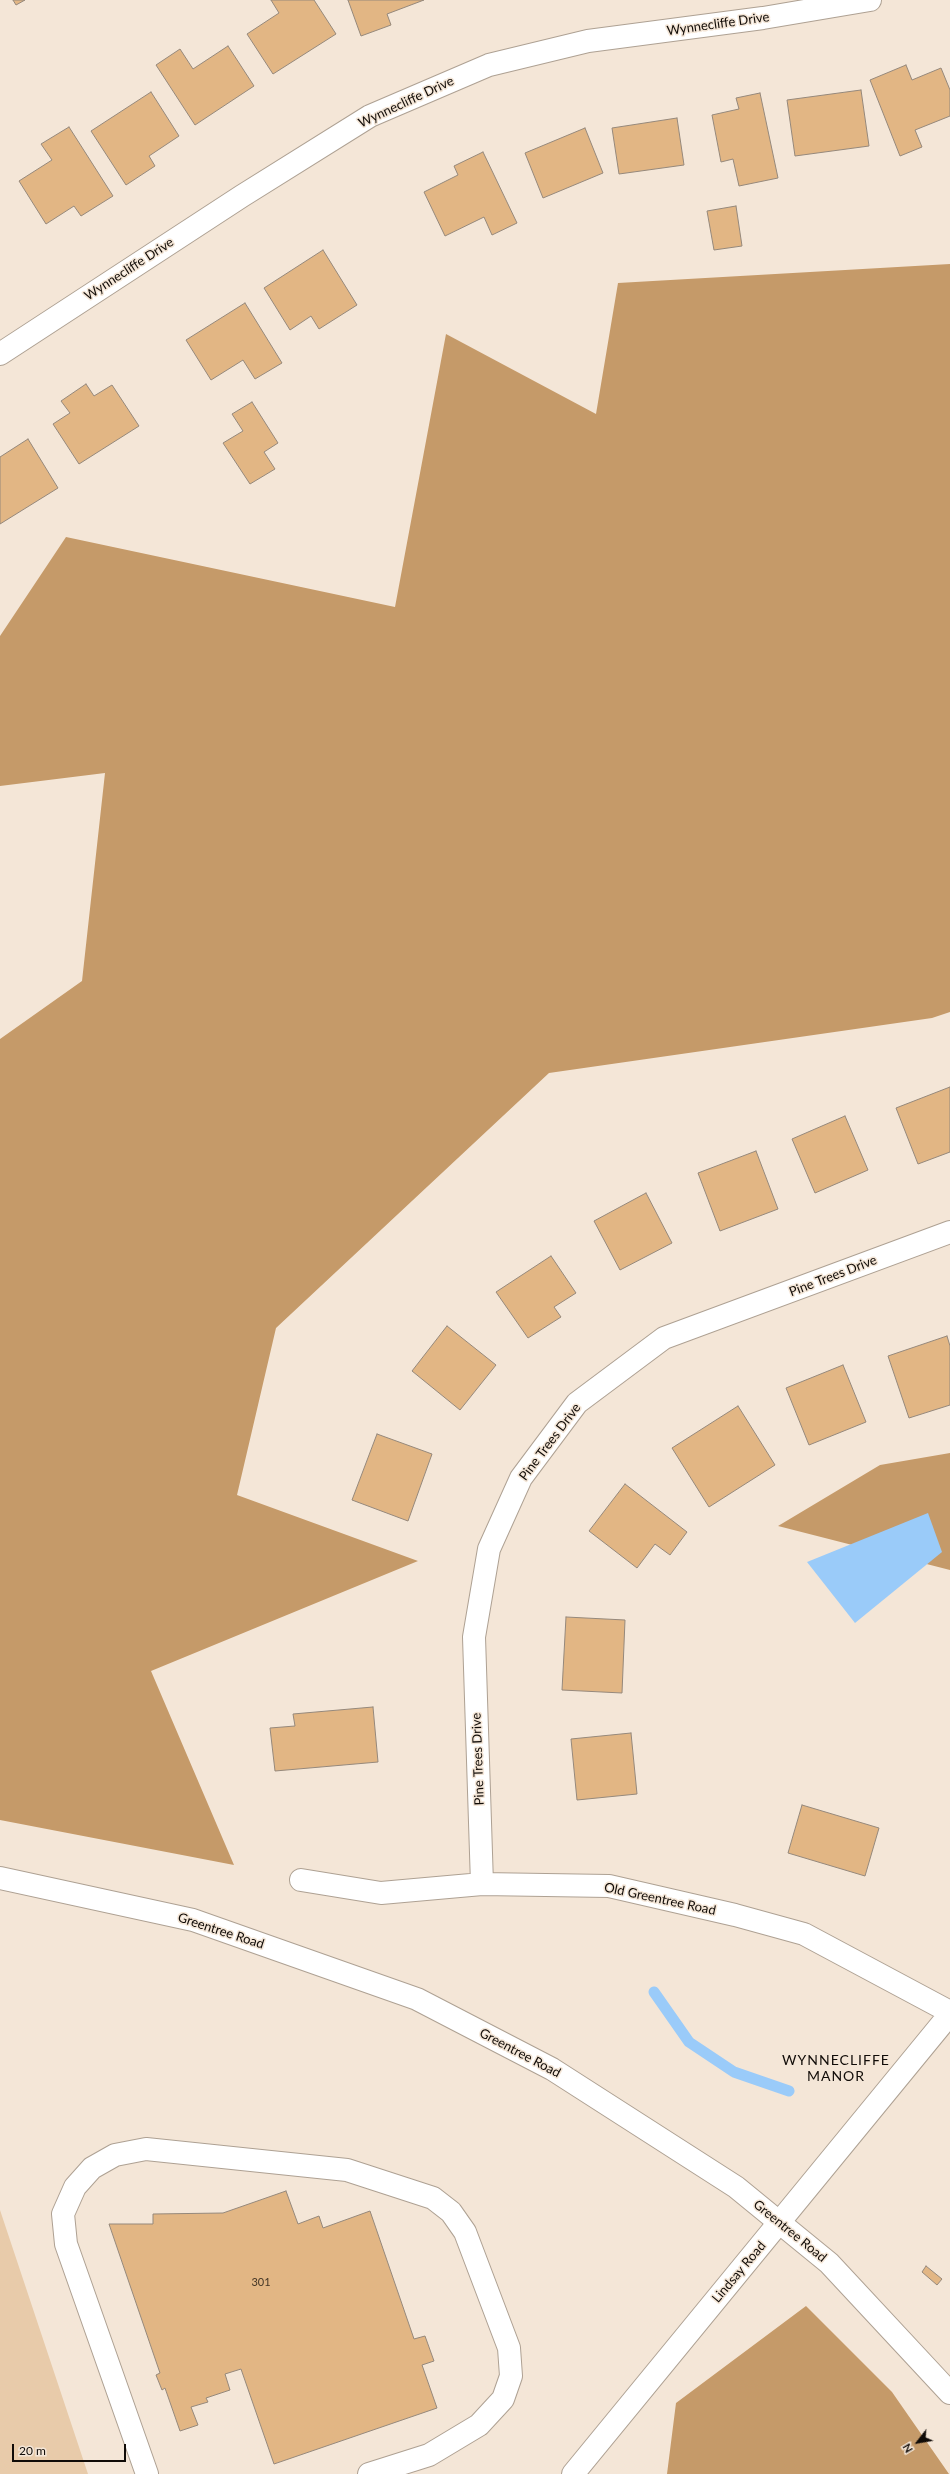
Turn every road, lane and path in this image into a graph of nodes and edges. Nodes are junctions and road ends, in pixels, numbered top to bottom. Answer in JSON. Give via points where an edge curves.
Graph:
{"nodes":[{"id":1,"x":870,"y":0,"type":"edge"},
{"id":2,"x":0,"y":354,"type":"edge"},
{"id":3,"x":950,"y":1232,"type":"edge"},
{"id":4,"x":0,"y":1878,"type":"edge"},
{"id":5,"x":301,"y":1880,"type":"dead end"},
{"id":6,"x":482,"y":1884,"type":"junction"},
{"id":7,"x":950,"y":2013,"type":"edge"},
{"id":8,"x":780,"y":2223,"type":"junction"},
{"id":9,"x":950,"y":2393,"type":"edge"},
{"id":10,"x":147,"y":2474,"type":"edge"},
{"id":11,"x":368,"y":2474,"type":"edge"},
{"id":12,"x":573,"y":2474,"type":"edge"}],
"edges":[{"from":1,"to":2,"type":"street","name":"Wynnecliffe Drive","via":[[763,18],[588,41],[489,65],[370,116]]},
{"from":3,"to":6,"type":"street","name":"Pine Trees Drive","via":[[664,1338],[577,1403],[521,1478],[489,1548],[474,1637]]},
{"from":4,"to":8,"type":"street","name":"Greentree Road","via":[[193,1920],[416,1999],[552,2069],[736,2187]]},
{"from":5,"to":6,"type":"street","name":"Old Greentree Road","via":[[381,1893]]},
{"from":6,"to":7,"type":"street","name":"Old Greentree Road","via":[[609,1886],[804,1934]]},
{"from":7,"to":8,"type":"street","name":"Lindsay Road"},
{"from":8,"to":9,"type":"street","name":"Greentree Road","via":[[829,2263]]},
{"from":8,"to":12,"type":"street","name":"Lindsay Road"},
{"from":10,"to":11,"type":"street","via":[[66,2244],[63,2214],[75,2187],[92,2168],[115,2155],[146,2149],[347,2170],[433,2198],[455,2217],[465,2232],[509,2348],[511,2376],[503,2399],[479,2425],[429,2455]]}]}
